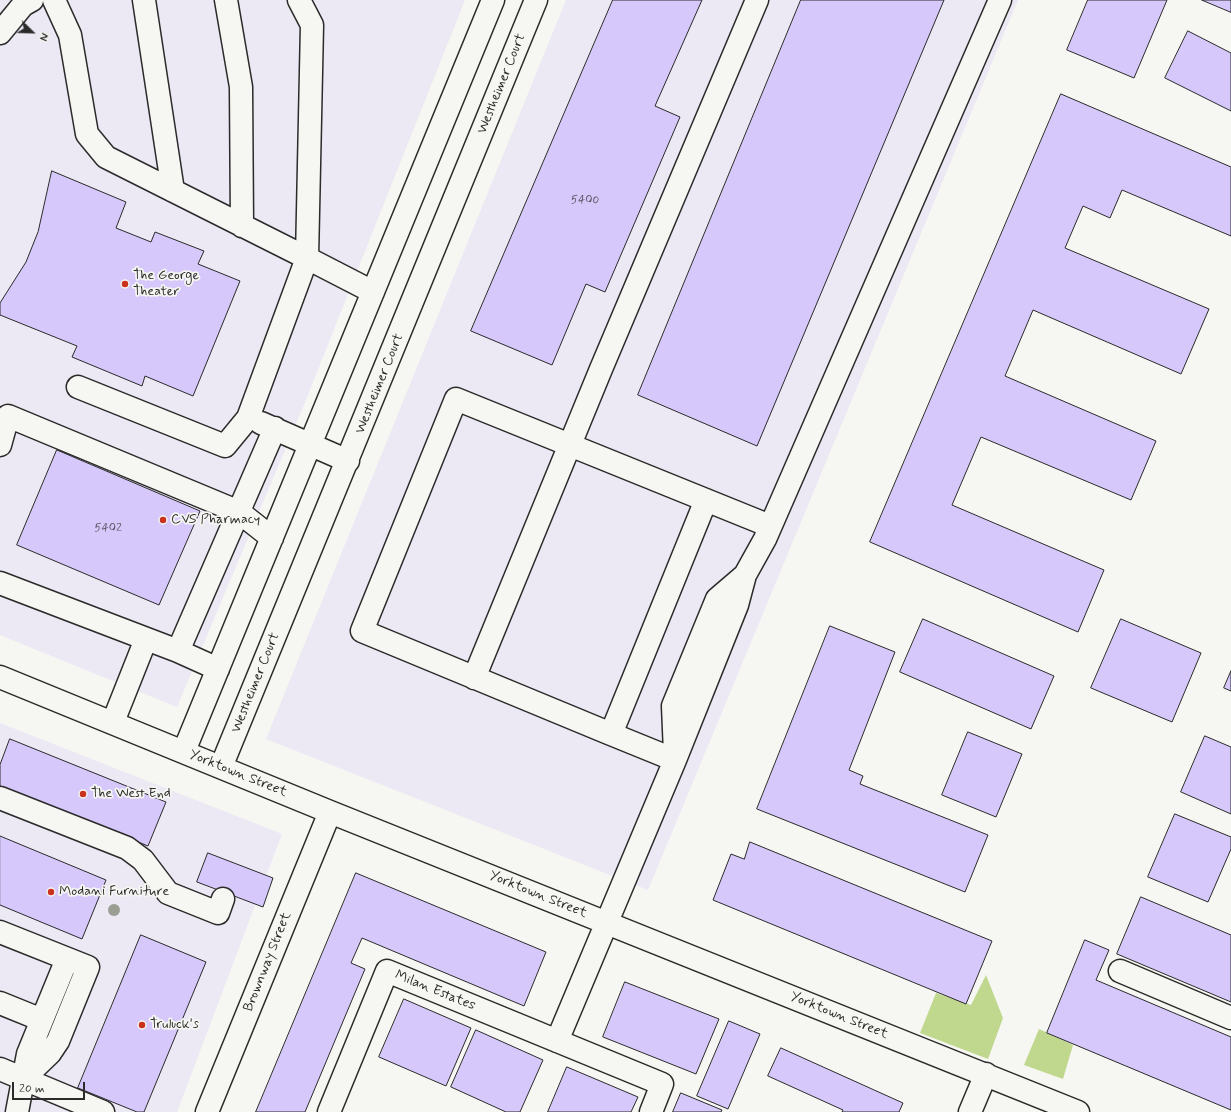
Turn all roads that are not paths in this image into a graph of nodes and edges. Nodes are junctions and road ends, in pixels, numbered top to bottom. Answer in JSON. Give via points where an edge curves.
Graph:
{"nodes":[{"id":1,"x":32,"y":0,"type":"edge"},
{"id":2,"x":54,"y":0,"type":"edge"},
{"id":3,"x":144,"y":0,"type":"edge"},
{"id":4,"x":226,"y":0,"type":"edge"},
{"id":5,"x":299,"y":0,"type":"edge"},
{"id":6,"x":493,"y":0,"type":"edge"},
{"id":7,"x":536,"y":0,"type":"edge"},
{"id":8,"x":757,"y":0,"type":"edge"},
{"id":9,"x":1000,"y":0,"type":"edge"},
{"id":10,"x":0,"y":33,"type":"edge"},
{"id":11,"x":173,"y":191,"type":"junction"},
{"id":12,"x":242,"y":226,"type":"junction"},
{"id":13,"x":307,"y":258,"type":"junction"},
{"id":14,"x":373,"y":292,"type":"junction"},
{"id":15,"x":78,"y":386,"type":"dead end"},
{"id":16,"x":4,"y":414,"type":"edge"},
{"id":17,"x":248,"y":418,"type":"junction"},
{"id":18,"x":275,"y":428,"type":"junction"},
{"id":19,"x":310,"y":444,"type":"junction"},
{"id":20,"x":0,"y":445,"type":"edge"},
{"id":21,"x":570,"y":446,"type":"junction"},
{"id":22,"x":348,"y":461,"type":"junction"},
{"id":23,"x":706,"y":500,"type":"junction"},
{"id":24,"x":239,"y":512,"type":"junction"},
{"id":25,"x":770,"y":526,"type":"junction"},
{"id":26,"x":272,"y":538,"type":"junction"},
{"id":27,"x":0,"y":583,"type":"edge"},
{"id":28,"x":146,"y":639,"type":"junction"},
{"id":29,"x":178,"y":651,"type":"junction"},
{"id":30,"x":218,"y":669,"type":"junction"},
{"id":31,"x":0,"y":677,"type":"edge"},
{"id":32,"x":474,"y":678,"type":"junction"},
{"id":33,"x":113,"y":722,"type":"junction"},
{"id":34,"x":611,"y":734,"type":"junction"},
{"id":35,"x":184,"y":751,"type":"junction"},
{"id":36,"x":675,"y":760,"type":"junction"},
{"id":37,"x":221,"y":767,"type":"junction"},
{"id":38,"x":0,"y":798,"type":"edge"},
{"id":39,"x":330,"y":812,"type":"junction"},
{"id":40,"x":223,"y":899,"type":"dead end"},
{"id":41,"x":608,"y":923,"type":"junction"},
{"id":42,"x":0,"y":932,"type":"edge"},
{"id":43,"x":67,"y":959,"type":"junction"},
{"id":44,"x":1120,"y":971,"type":"dead end"},
{"id":45,"x":0,"y":1003,"type":"edge"},
{"id":46,"x":1231,"y":1018,"type":"edge"},
{"id":47,"x":42,"y":1020,"type":"junction"},
{"id":48,"x":557,"y":1041,"type":"junction"},
{"id":49,"x":0,"y":1069,"type":"edge"},
{"id":50,"x":986,"y":1074,"type":"junction"},
{"id":51,"x":23,"y":1079,"type":"junction"},
{"id":52,"x":18,"y":1112,"type":"edge"},
{"id":53,"x":103,"y":1112,"type":"edge"},
{"id":54,"x":207,"y":1112,"type":"edge"},
{"id":55,"x":329,"y":1112,"type":"edge"},
{"id":56,"x":651,"y":1112,"type":"edge"},
{"id":57,"x":970,"y":1112,"type":"edge"},
{"id":58,"x":1078,"y":1112,"type":"edge"}],
"edges":[{"from":1,"to":10,"type":"street","via":[[23,5]]},
{"from":2,"to":11,"type":"street","via":[[70,35],[87,134],[106,157]]},
{"from":3,"to":11,"type":"street"},
{"from":4,"to":12,"type":"street","via":[[241,87]]},
{"from":5,"to":13,"type":"street","via":[[312,25]]},
{"from":6,"to":14,"type":"street"},
{"from":7,"to":22,"type":"street","name":"Westheimer Court"},
{"from":8,"to":21,"type":"street"},
{"from":9,"to":25,"type":"street"},
{"from":11,"to":12,"type":"street"},
{"from":12,"to":13,"type":"street"},
{"from":13,"to":14,"type":"street"},
{"from":13,"to":17,"type":"street"},
{"from":14,"to":19,"type":"street"},
{"from":15,"to":17,"type":"street","via":[[226,446]]},
{"from":16,"to":20,"type":"street"},
{"from":16,"to":24,"type":"street"},
{"from":17,"to":18,"type":"street"},
{"from":18,"to":19,"type":"street"},
{"from":18,"to":24,"type":"street"},
{"from":19,"to":22,"type":"street"},
{"from":19,"to":26,"type":"street"},
{"from":21,"to":23,"type":"street"},
{"from":21,"to":32,"type":"street"},
{"from":21,"to":32,"type":"street","via":[[456,399],[362,632]]},
{"from":22,"to":37,"type":"street","name":"Westheimer Court"},
{"from":23,"to":25,"type":"street"},
{"from":23,"to":34,"type":"street"},
{"from":24,"to":26,"type":"street"},
{"from":24,"to":29,"type":"street"},
{"from":25,"to":36,"type":"street","via":[[745,575],[716,599],[673,706]]},
{"from":26,"to":30,"type":"street"},
{"from":27,"to":28,"type":"street"},
{"from":28,"to":29,"type":"street"},
{"from":28,"to":33,"type":"street"},
{"from":29,"to":30,"type":"street"},
{"from":30,"to":35,"type":"street"},
{"from":31,"to":33,"type":"street","name":"Yorktown Street"},
{"from":32,"to":34,"type":"street"},
{"from":33,"to":35,"type":"street","name":"Yorktown Street"},
{"from":34,"to":36,"type":"street"},
{"from":35,"to":37,"type":"street","name":"Yorktown Street"},
{"from":36,"to":41,"type":"street"},
{"from":37,"to":39,"type":"street","name":"Yorktown Street"},
{"from":38,"to":40,"type":"street","via":[[127,848],[143,860],[168,893],[218,913]]},
{"from":39,"to":41,"type":"street","name":"Yorktown Street"},
{"from":39,"to":54,"type":"street","name":"Brownway Street"},
{"from":41,"to":48,"type":"street"},
{"from":41,"to":50,"type":"street","name":"Yorktown Street"},
{"from":42,"to":43,"type":"street"},
{"from":43,"to":47,"type":"street"},
{"from":43,"to":51,"type":"street","via":[[88,967],[58,1041],[50,1053]]},
{"from":44,"to":46,"type":"street"},
{"from":45,"to":47,"type":"street"},
{"from":47,"to":51,"type":"street","via":[[28,1054]]},
{"from":48,"to":55,"type":"street","name":"Milan Estates","via":[[387,971]]},
{"from":48,"to":56,"type":"street","name":"Milan Estates","via":[[662,1084]]},
{"from":49,"to":51,"type":"street"},
{"from":50,"to":57,"type":"street"},
{"from":50,"to":58,"type":"street","name":"Yorktown Street"},
{"from":51,"to":52,"type":"street"},
{"from":51,"to":53,"type":"street"}]}
